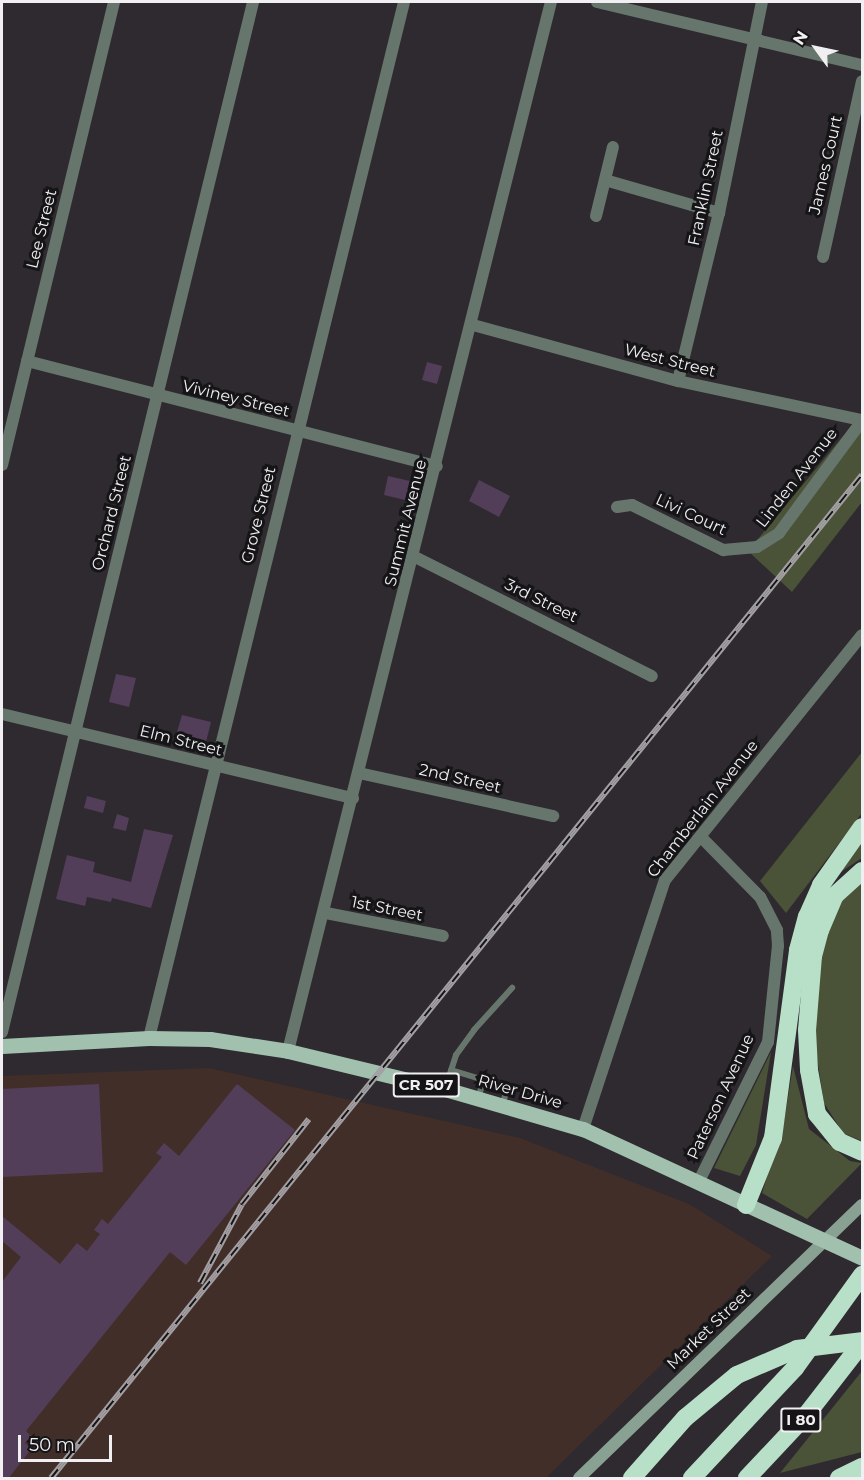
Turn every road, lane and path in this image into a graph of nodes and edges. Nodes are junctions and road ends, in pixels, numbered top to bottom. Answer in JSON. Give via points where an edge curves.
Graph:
{"nodes":[{"id":1,"x":114,"y":2,"type":"edge"},
{"id":2,"x":249,"y":2,"type":"edge"},
{"id":3,"x":404,"y":2,"type":"edge"},
{"id":4,"x":551,"y":2,"type":"edge"},
{"id":5,"x":597,"y":2,"type":"edge"},
{"id":6,"x":762,"y":2,"type":"edge"},
{"id":7,"x":752,"y":37,"type":"junction"},
{"id":8,"x":862,"y":65,"type":"edge"},
{"id":9,"x":862,"y":81,"type":"edge"},
{"id":10,"x":613,"y":147,"type":"dead end"},
{"id":11,"x":605,"y":180,"type":"junction"},
{"id":12,"x":719,"y":213,"type":"junction"},
{"id":13,"x":596,"y":216,"type":"dead end"},
{"id":14,"x":823,"y":257,"type":"dead end"},
{"id":15,"x":473,"y":325,"type":"junction"},
{"id":16,"x":27,"y":362,"type":"junction"},
{"id":17,"x":678,"y":381,"type":"junction"},
{"id":18,"x":158,"y":396,"type":"junction"},
{"id":19,"x":862,"y":420,"type":"edge"},
{"id":20,"x":296,"y":431,"type":"junction"},
{"id":21,"x":2,"y":465,"type":"edge"},
{"id":22,"x":437,"y":466,"type":"junction"},
{"id":23,"x":617,"y":507,"type":"dead end"},
{"id":24,"x":751,"y":549,"type":"joint"},
{"id":25,"x":415,"y":557,"type":"junction"},
{"id":26,"x":862,"y":635,"type":"edge"},
{"id":27,"x":652,"y":676,"type":"dead end"},
{"id":28,"x":2,"y":714,"type":"edge"},
{"id":29,"x":75,"y":733,"type":"junction"},
{"id":30,"x":214,"y":766,"type":"junction"},
{"id":31,"x":359,"y":773,"type":"junction"},
{"id":32,"x":353,"y":798,"type":"junction"},
{"id":33,"x":553,"y":816,"type":"dead end"},
{"id":34,"x":862,"y":827,"type":"edge"},
{"id":35,"x":701,"y":837,"type":"junction"},
{"id":36,"x":862,"y":871,"type":"edge"},
{"id":37,"x":326,"y":913,"type":"junction"},
{"id":38,"x":443,"y":936,"type":"dead end"},
{"id":39,"x":512,"y":988,"type":"dead end"},
{"id":40,"x":2,"y":1032,"type":"edge"},
{"id":41,"x":149,"y":1038,"type":"junction"},
{"id":42,"x":2,"y":1046,"type":"edge"},
{"id":43,"x":288,"y":1051,"type":"junction"},
{"id":44,"x":451,"y":1070,"type":"junction"},
{"id":45,"x":484,"y":1080,"type":"junction"},
{"id":46,"x":445,"y":1089,"type":"junction"},
{"id":47,"x":478,"y":1098,"type":"junction"},
{"id":48,"x":503,"y":1105,"type":"junction"},
{"id":49,"x":583,"y":1130,"type":"junction"},
{"id":50,"x":862,"y":1152,"type":"edge"},
{"id":51,"x":698,"y":1183,"type":"junction"},
{"id":52,"x":746,"y":1205,"type":"junction"},
{"id":53,"x":862,"y":1205,"type":"edge"},
{"id":54,"x":825,"y":1242,"type":"junction"},
{"id":55,"x":862,"y":1258,"type":"edge"},
{"id":56,"x":862,"y":1275,"type":"edge"},
{"id":57,"x":859,"y":1348,"type":"edge"},
{"id":58,"x":862,"y":1467,"type":"edge"},
{"id":59,"x":579,"y":1479,"type":"edge"},
{"id":60,"x":632,"y":1479,"type":"edge"},
{"id":61,"x":692,"y":1479,"type":"edge"},
{"id":62,"x":747,"y":1479,"type":"edge"},
{"id":63,"x":839,"y":1479,"type":"edge"}],
"edges":[{"from":1,"to":16,"type":"street","name":"Lee Street"},
{"from":2,"to":18,"type":"street","name":"Orchard Street"},
{"from":3,"to":20,"type":"street","name":"Grove Street"},
{"from":4,"to":15,"type":"street","name":"Summit Avenue"},
{"from":5,"to":7,"type":"street"},
{"from":6,"to":7,"type":"street","name":"Franklin Street"},
{"from":7,"to":8,"type":"street"},
{"from":7,"to":12,"type":"street","name":"Franklin Street"},
{"from":9,"to":14,"type":"street","name":"James Court"},
{"from":10,"to":11,"type":"street"},
{"from":11,"to":12,"type":"street"},
{"from":11,"to":13,"type":"street"},
{"from":12,"to":17,"type":"street","name":"Franklin Street"},
{"from":15,"to":17,"type":"street","name":"West Street"},
{"from":15,"to":22,"type":"street","name":"Summit Avenue"},
{"from":16,"to":18,"type":"street","name":"Viviney Street"},
{"from":16,"to":21,"type":"street","name":"Lee Street"},
{"from":17,"to":19,"type":"street","name":"West Street"},
{"from":18,"to":20,"type":"street","name":"Viviney Street"},
{"from":18,"to":29,"type":"street","name":"Orchard Street"},
{"from":19,"to":24,"type":"street","name":"Linden Avenue","via":[[779,533]]},
{"from":20,"to":22,"type":"street","name":"Viviney Street"},
{"from":20,"to":30,"type":"street","name":"Grove Street"},
{"from":22,"to":25,"type":"street","name":"Summit Avenue"},
{"from":23,"to":24,"type":"street","name":"Livi Court","via":[[632,505],[723,550]]},
{"from":25,"to":27,"type":"street","name":"3rd Street"},
{"from":25,"to":31,"type":"street","name":"Summit Avenue"},
{"from":26,"to":35,"type":"street","name":"Chamberlain Avenue"},
{"from":28,"to":29,"type":"street","name":"Elm Street"},
{"from":29,"to":30,"type":"street","name":"Elm Street"},
{"from":29,"to":40,"type":"street","name":"Orchard Street"},
{"from":30,"to":32,"type":"street","name":"Elm Street"},
{"from":30,"to":41,"type":"street","name":"Grove Street"},
{"from":31,"to":32,"type":"street","name":"Summit Avenue"},
{"from":31,"to":33,"type":"street","name":"2nd Street"},
{"from":32,"to":37,"type":"street","name":"Summit Avenue"},
{"from":34,"to":52,"type":"highway","via":[[821,885],[807,917],[798,950],[773,1138]]},
{"from":35,"to":49,"type":"street","name":"Chamberlain Avenue","via":[[657,896]]},
{"from":35,"to":51,"type":"street","name":"Paterson Avenue","via":[[760,897],[777,930],[778,946],[768,1042]]},
{"from":36,"to":50,"type":"highway","via":[[835,895],[820,930],[813,956],[807,1030],[817,1114],[840,1142]]},
{"from":37,"to":38,"type":"street","name":"1st Street"},
{"from":37,"to":43,"type":"street","name":"Summit Avenue"},
{"from":39,"to":44,"type":"lane","via":[[474,1030]]},
{"from":41,"to":42,"type":"main road","name":"River Drive","number":"CR 507"},
{"from":41,"to":43,"type":"main road","name":"River Drive","number":"CR 507","via":[[210,1039]]},
{"from":43,"to":46,"type":"main road","name":"River Drive","number":"CR 507"},
{"from":44,"to":45,"type":"lane"},
{"from":44,"to":46,"type":"lane"},
{"from":45,"to":47,"type":"lane"},
{"from":45,"to":48,"type":"lane","via":[[507,1087]]},
{"from":46,"to":47,"type":"main road","name":"River Drive","number":"CR 507"},
{"from":47,"to":48,"type":"main road","name":"River Drive","number":"CR 507"},
{"from":48,"to":49,"type":"main road","name":"River Drive","number":"CR 507"},
{"from":49,"to":51,"type":"main road","name":"River Drive","number":"CR 507"},
{"from":51,"to":52,"type":"main road","name":"River Drive","number":"CR 507"},
{"from":52,"to":54,"type":"main road","name":"River Drive","number":"CR 507"},
{"from":53,"to":54,"type":"main road","name":"Market Street"},
{"from":54,"to":55,"type":"main road","name":"River Drive","number":"CR 507"},
{"from":54,"to":59,"type":"main road","name":"Market Street"},
{"from":56,"to":61,"type":"highway","number":"I 80","bridge":true,"via":[[795,1368]]},
{"from":57,"to":60,"type":"highway","via":[[797,1349],[737,1375],[685,1418]]},
{"from":57,"to":62,"type":"highway","number":"I 80"},
{"from":58,"to":63,"type":"highway"}]}
